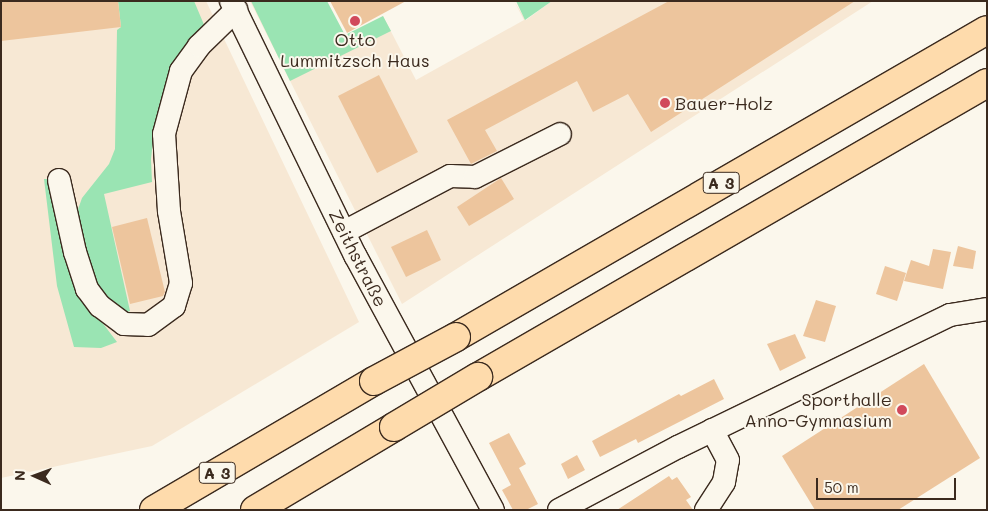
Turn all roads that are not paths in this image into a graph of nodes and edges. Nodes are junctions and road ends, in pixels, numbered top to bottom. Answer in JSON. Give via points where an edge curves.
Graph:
{"nodes":[{"id":1,"x":234,"y":6,"type":"edge"},
{"id":2,"x":987,"y":30,"type":"edge"},
{"id":3,"x":987,"y":83,"type":"edge"},
{"id":4,"x":560,"y":134,"type":"dead end"},
{"id":5,"x":60,"y":180,"type":"dead end"},
{"id":6,"x":344,"y":232,"type":"junction"},
{"id":7,"x":987,"y":309,"type":"edge"},
{"id":8,"x":712,"y":430,"type":"junction"},
{"id":9,"x":344,"y":458,"type":"junction"},
{"id":10,"x":154,"y":510,"type":"edge"},
{"id":11,"x":255,"y":510,"type":"edge"},
{"id":12,"x":281,"y":510,"type":"edge"},
{"id":13,"x":492,"y":510,"type":"edge"},
{"id":14,"x":558,"y":510,"type":"edge"},
{"id":15,"x":706,"y":510,"type":"edge"}],
"edges":[{"from":1,"to":5,"type":"street","via":[[181,71],[164,134],[170,211],[181,283],[174,306],[148,325],[124,324],[100,306],[87,290],[75,252]]},
{"from":1,"to":6,"type":"street","name":"Zeithstraße"},
{"from":2,"to":10,"type":"highway","number":"A 3","bridge":true},
{"from":3,"to":9,"type":"highway","number":"A 3","bridge":true},
{"from":4,"to":6,"type":"street","via":[[475,177],[450,176]]},
{"from":6,"to":13,"type":"street","name":"Zeithstraße"},
{"from":7,"to":8,"type":"street","via":[[950,315]]},
{"from":8,"to":14,"type":"street"},
{"from":8,"to":15,"type":"street","via":[[728,460],[724,482]]},
{"from":9,"to":11,"type":"highway","number":"A 3"},
{"from":9,"to":12,"type":"highway"}]}
